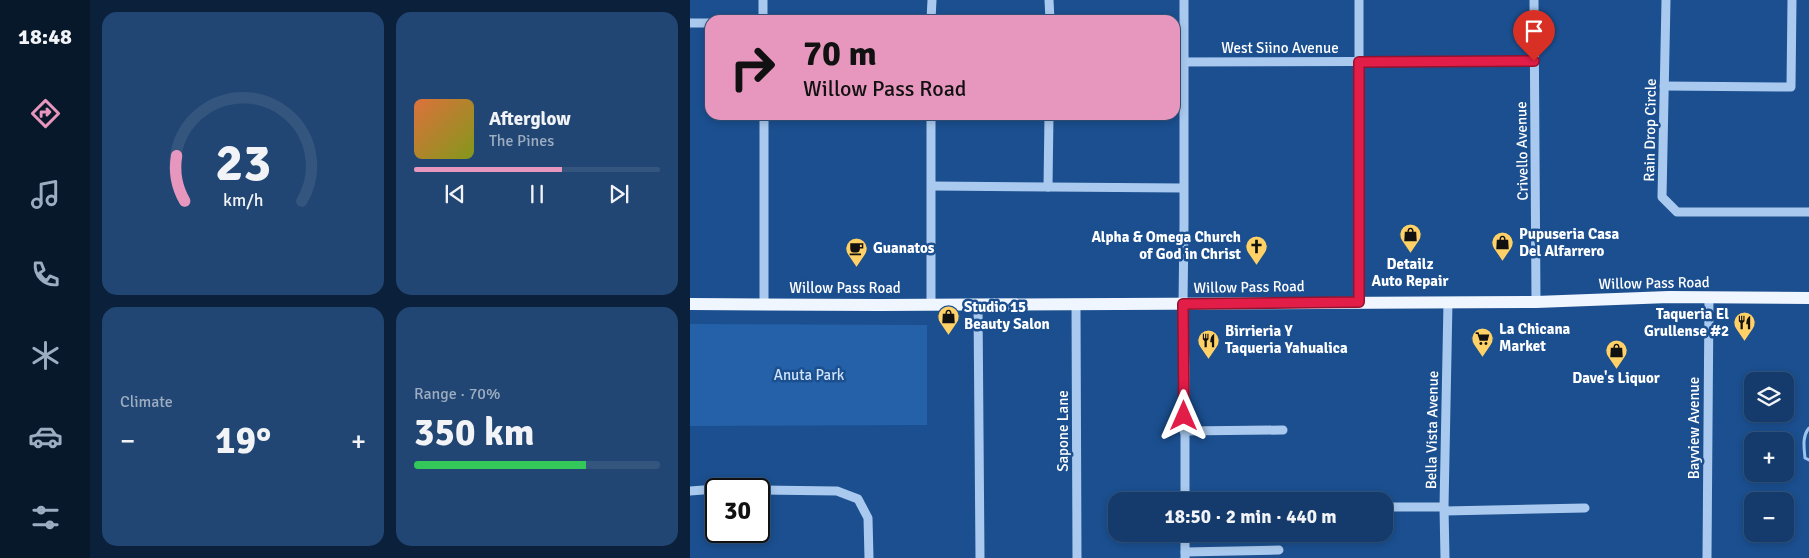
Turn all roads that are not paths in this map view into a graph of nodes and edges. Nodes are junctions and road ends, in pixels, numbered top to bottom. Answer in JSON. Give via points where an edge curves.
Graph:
{"nodes":[{"id":1,"x":763,"y":0,"type":"edge"},
{"id":2,"x":932,"y":0,"type":"edge"},
{"id":3,"x":1049,"y":0,"type":"edge"},
{"id":4,"x":1184,"y":0,"type":"edge"},
{"id":5,"x":1359,"y":0,"type":"edge"},
{"id":6,"x":1534,"y":0,"type":"edge"},
{"id":7,"x":1666,"y":0,"type":"edge"},
{"id":8,"x":1792,"y":0,"type":"edge"},
{"id":9,"x":763,"y":15,"type":"edge"},
{"id":10,"x":931,"y":15,"type":"edge"},
{"id":11,"x":1050,"y":15,"type":"edge"},
{"id":12,"x":690,"y":23,"type":"edge"},
{"id":13,"x":705,"y":23,"type":"edge"},
{"id":14,"x":1534,"y":61,"type":"junction"},
{"id":15,"x":1180,"y":62,"type":"edge"},
{"id":16,"x":1359,"y":62,"type":"junction"},
{"id":17,"x":1664,"y":86,"type":"junction"},
{"id":18,"x":764,"y":120,"type":"edge"},
{"id":19,"x":932,"y":120,"type":"edge"},
{"id":20,"x":1049,"y":120,"type":"edge"},
{"id":21,"x":932,"y":186,"type":"junction"},
{"id":22,"x":1048,"y":188,"type":"junction"},
{"id":23,"x":1184,"y":188,"type":"junction"},
{"id":24,"x":1809,"y":212,"type":"edge"},
{"id":25,"x":1709,"y":298,"type":"junction"},
{"id":26,"x":1809,"y":298,"type":"edge"},
{"id":27,"x":1359,"y":302,"type":"junction"},
{"id":28,"x":1448,"y":302,"type":"junction"},
{"id":29,"x":1536,"y":302,"type":"junction"},
{"id":30,"x":690,"y":304,"type":"edge"},
{"id":31,"x":764,"y":304,"type":"junction"},
{"id":32,"x":931,"y":304,"type":"junction"},
{"id":33,"x":978,"y":304,"type":"junction"},
{"id":34,"x":1076,"y":304,"type":"junction"},
{"id":35,"x":1183,"y":304,"type":"junction"},
{"id":36,"x":1283,"y":430,"type":"dead end"},
{"id":37,"x":1184,"y":431,"type":"junction"},
{"id":38,"x":705,"y":490,"type":"edge"},
{"id":39,"x":770,"y":490,"type":"edge"},
{"id":40,"x":690,"y":491,"type":"edge"},
{"id":41,"x":1185,"y":492,"type":"edge"},
{"id":42,"x":1393,"y":507,"type":"edge"},
{"id":43,"x":1585,"y":508,"type":"dead end"},
{"id":44,"x":1444,"y":509,"type":"junction"},
{"id":45,"x":1185,"y":542,"type":"edge"},
{"id":46,"x":1279,"y":550,"type":"dead end"},
{"id":47,"x":1185,"y":555,"type":"edge"},
{"id":48,"x":869,"y":558,"type":"edge"},
{"id":49,"x":980,"y":558,"type":"edge"},
{"id":50,"x":1077,"y":558,"type":"edge"},
{"id":51,"x":1445,"y":558,"type":"edge"},
{"id":52,"x":1707,"y":558,"type":"edge"}],
"edges":[{"from":1,"to":9,"type":"street"},
{"from":2,"to":10,"type":"street"},
{"from":3,"to":11,"type":"street"},
{"from":4,"to":15,"type":"street"},
{"from":5,"to":16,"type":"street"},
{"from":6,"to":14,"type":"street","name":"Crivello Avenue"},
{"from":7,"to":17,"type":"street","name":"Rain Drop Circle"},
{"from":8,"to":17,"type":"street","via":[[1791,87]]},
{"from":12,"to":13,"type":"street"},
{"from":14,"to":16,"type":"street","name":"West Siino Avenue"},
{"from":14,"to":29,"type":"street","name":"Crivello Avenue"},
{"from":15,"to":16,"type":"street","name":"West Siino Avenue"},
{"from":15,"to":23,"type":"street"},
{"from":16,"to":27,"type":"street"},
{"from":17,"to":24,"type":"street","name":"Rain Drop Circle","via":[[1662,197],[1677,212]]},
{"from":18,"to":31,"type":"street"},
{"from":19,"to":21,"type":"street"},
{"from":20,"to":22,"type":"street"},
{"from":21,"to":22,"type":"street"},
{"from":21,"to":32,"type":"street"},
{"from":22,"to":23,"type":"street"},
{"from":23,"to":35,"type":"street"},
{"from":25,"to":26,"type":"main road","name":"Willow Pass Road"},
{"from":25,"to":29,"type":"main road","name":"Willow Pass Road"},
{"from":25,"to":52,"type":"street","name":"Bayview Avenue"},
{"from":27,"to":28,"type":"main road","name":"Willow Pass Road"},
{"from":27,"to":35,"type":"main road","name":"Willow Pass Road"},
{"from":28,"to":29,"type":"main road","name":"Willow Pass Road"},
{"from":28,"to":44,"type":"street","name":"Bella Vista Avenue"},
{"from":30,"to":31,"type":"main road","name":"Willow Pass Road"},
{"from":31,"to":32,"type":"main road","name":"Willow Pass Road"},
{"from":32,"to":33,"type":"main road","name":"Willow Pass Road"},
{"from":33,"to":34,"type":"main road","name":"Willow Pass Road"},
{"from":33,"to":49,"type":"street"},
{"from":34,"to":35,"type":"main road","name":"Willow Pass Road"},
{"from":34,"to":50,"type":"street","name":"Sapone Lane"},
{"from":35,"to":37,"type":"street"},
{"from":36,"to":37,"type":"street"},
{"from":37,"to":41,"type":"street"},
{"from":38,"to":40,"type":"street"},
{"from":39,"to":48,"type":"street","via":[[837,491],[858,499],[868,518]]},
{"from":42,"to":44,"type":"street"},
{"from":43,"to":44,"type":"street"},
{"from":44,"to":51,"type":"street","name":"Bella Vista Avenue"},
{"from":45,"to":47,"type":"street"},
{"from":46,"to":47,"type":"street"}]}
